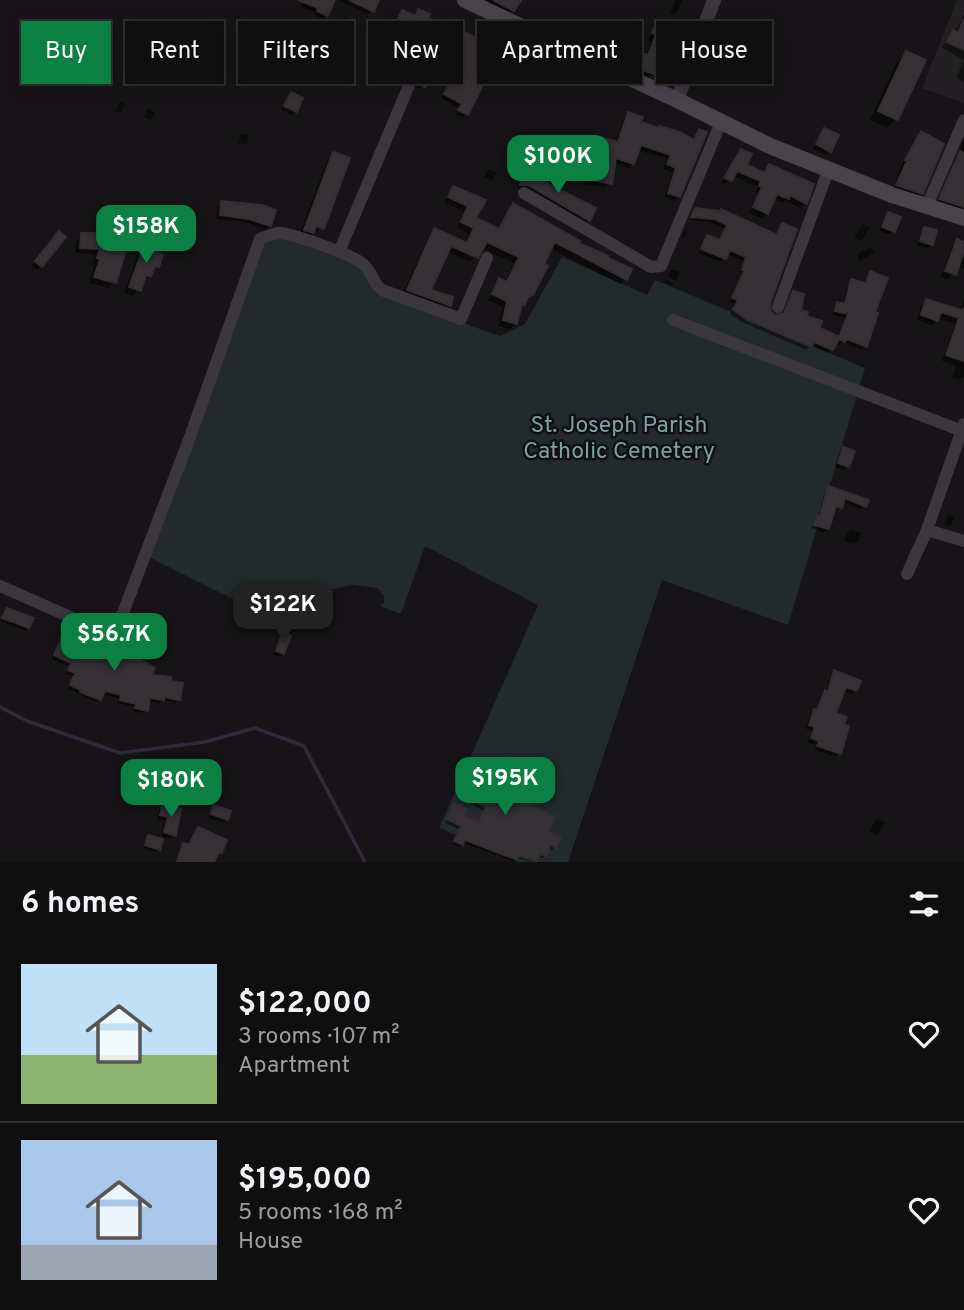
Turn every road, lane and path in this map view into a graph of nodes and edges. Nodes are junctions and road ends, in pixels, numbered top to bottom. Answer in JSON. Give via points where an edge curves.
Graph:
{"nodes":[{"id":1,"x":465,"y":0,"type":"edge"},
{"id":2,"x":714,"y":0,"type":"edge"},
{"id":3,"x":410,"y":84,"type":"edge"},
{"id":4,"x":677,"y":100,"type":"junction"},
{"id":5,"x":964,"y":120,"type":"edge"},
{"id":6,"x":721,"y":122,"type":"junction"},
{"id":7,"x":828,"y":171,"type":"junction"},
{"id":8,"x":524,"y":193,"type":"dead end"},
{"id":9,"x":927,"y":206,"type":"junction"},
{"id":10,"x":964,"y":218,"type":"edge"},
{"id":11,"x":339,"y":252,"type":"junction"},
{"id":12,"x":487,"y":258,"type":"dead end"},
{"id":13,"x":778,"y":307,"type":"dead end"},
{"id":14,"x":673,"y":320,"type":"dead end"},
{"id":15,"x":962,"y":433,"type":"edge"},
{"id":16,"x":927,"y":530,"type":"junction"},
{"id":17,"x":964,"y":541,"type":"edge"},
{"id":18,"x":907,"y":575,"type":"dead end"},
{"id":19,"x":0,"y":586,"type":"edge"}],
"edges":[{"from":1,"to":4,"type":"main road"},
{"from":2,"to":4,"type":"street"},
{"from":3,"to":11,"type":"street"},
{"from":4,"to":6,"type":"main road"},
{"from":5,"to":9,"type":"street"},
{"from":6,"to":7,"type":"main road"},
{"from":6,"to":8,"type":"street","via":[[658,267]]},
{"from":7,"to":9,"type":"main road"},
{"from":7,"to":13,"type":"street"},
{"from":9,"to":10,"type":"main road"},
{"from":11,"to":12,"type":"street","via":[[366,266],[383,290],[461,319]]},
{"from":11,"to":19,"type":"street","via":[[281,233],[260,239],[118,626],[100,630]]},
{"from":14,"to":15,"type":"street"},
{"from":15,"to":16,"type":"street"},
{"from":16,"to":17,"type":"street"},
{"from":16,"to":18,"type":"street"}]}
